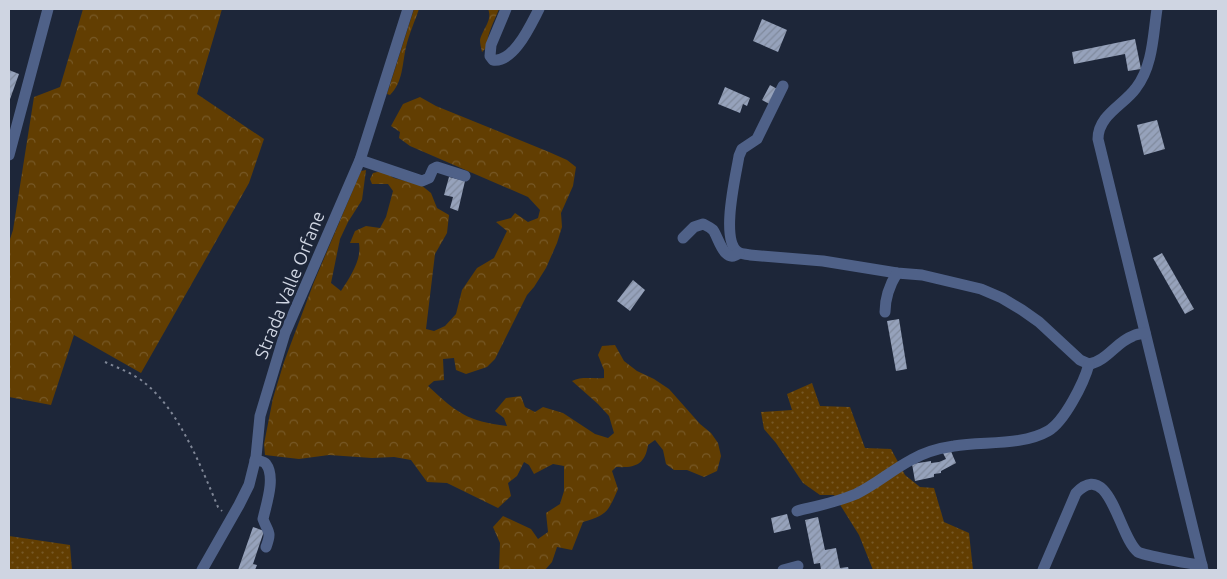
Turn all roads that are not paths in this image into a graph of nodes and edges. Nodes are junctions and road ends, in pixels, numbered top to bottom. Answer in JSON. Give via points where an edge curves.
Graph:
{"nodes":[{"id":1,"x":48,"y":9,"type":"edge"},
{"id":2,"x":408,"y":9,"type":"edge"},
{"id":3,"x":506,"y":9,"type":"edge"},
{"id":4,"x":539,"y":9,"type":"edge"},
{"id":5,"x":1157,"y":9,"type":"edge"},
{"id":6,"x":783,"y":86,"type":"dead end"},
{"id":7,"x":9,"y":155,"type":"edge"},
{"id":8,"x":360,"y":160,"type":"junction"},
{"id":9,"x":465,"y":176,"type":"dead end"},
{"id":10,"x":683,"y":238,"type":"dead end"},
{"id":11,"x":739,"y":253,"type":"junction"},
{"id":12,"x":897,"y":273,"type":"junction"},
{"id":13,"x":885,"y":312,"type":"dead end"},
{"id":14,"x":1145,"y":333,"type":"junction"},
{"id":15,"x":1089,"y":364,"type":"junction"},
{"id":16,"x":255,"y":460,"type":"junction"},
{"id":17,"x":797,"y":511,"type":"dead end"},
{"id":18,"x":266,"y":547,"type":"dead end"},
{"id":19,"x":798,"y":566,"type":"dead end"},
{"id":20,"x":1203,"y":568,"type":"edge"},
{"id":21,"x":202,"y":570,"type":"edge"},
{"id":22,"x":783,"y":570,"type":"edge"},
{"id":23,"x":1043,"y":570,"type":"edge"}],
"edges":[{"from":1,"to":7,"type":"street"},
{"from":2,"to":8,"type":"street","name":"Strada Valle Orfane"},
{"from":3,"to":4,"type":"street","via":[[491,45],[493,60],[504,58],[513,50]]},
{"from":5,"to":14,"type":"street","via":[[1145,73],[1136,88],[1098,130]]},
{"from":6,"to":11,"type":"street","via":[[757,139],[742,149],[739,156],[729,223],[733,246]]},
{"from":8,"to":9,"type":"street","via":[[422,181],[429,178],[437,167]]},
{"from":8,"to":16,"type":"street","name":"Strada Valle Orfane","via":[[285,334],[260,416]]},
{"from":10,"to":11,"type":"street","via":[[694,227],[703,224],[713,230],[724,252],[731,256]]},
{"from":11,"to":12,"type":"street"},
{"from":12,"to":13,"type":"street","via":[[888,291]]},
{"from":12,"to":15,"type":"street","via":[[949,280],[1002,298],[1039,322]]},
{"from":14,"to":15,"type":"street","via":[[1133,336],[1099,361]]},
{"from":14,"to":20,"type":"street"},
{"from":15,"to":17,"type":"street","via":[[1067,410],[1050,430],[1032,438],[933,451],[911,459],[856,493]]},
{"from":16,"to":18,"type":"street","via":[[267,465],[270,478],[263,519],[270,537]]},
{"from":16,"to":21,"type":"street","name":"Strada Valle Orfane","via":[[249,485]]},
{"from":19,"to":22,"type":"street"},
{"from":20,"to":23,"type":"street","via":[[1139,553],[1126,536],[1109,495],[1095,484],[1089,484],[1076,493]]}]}
